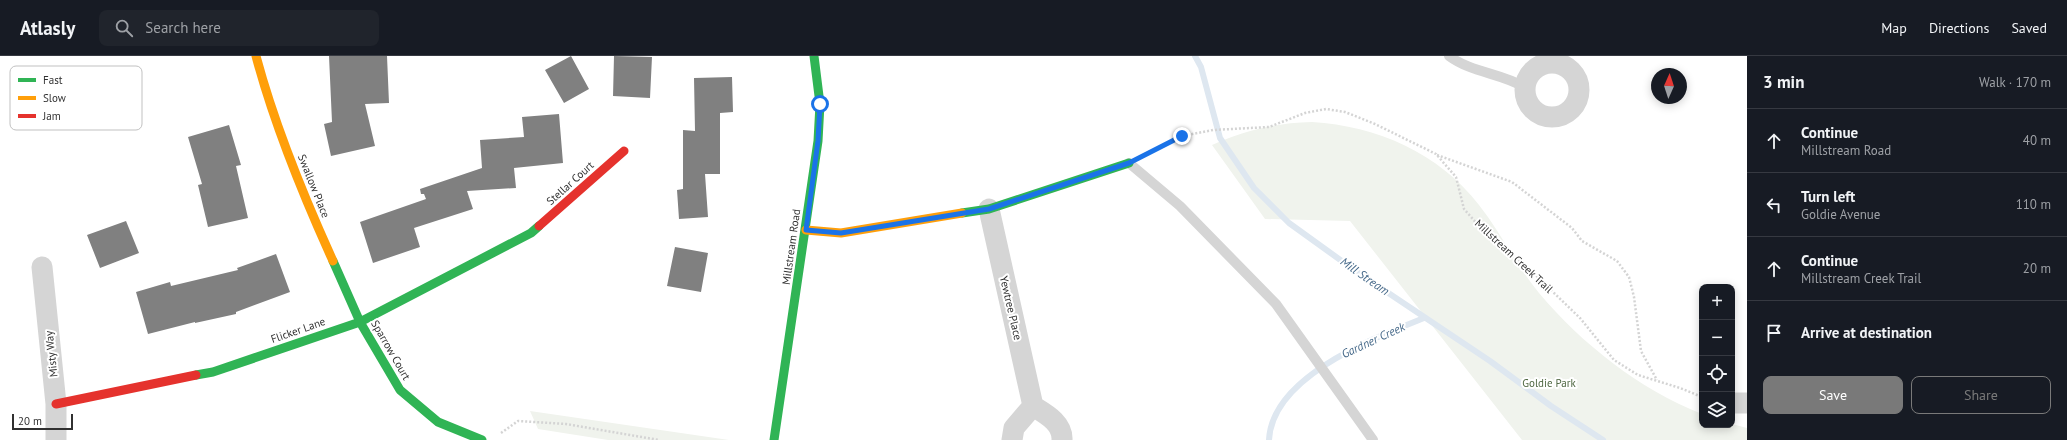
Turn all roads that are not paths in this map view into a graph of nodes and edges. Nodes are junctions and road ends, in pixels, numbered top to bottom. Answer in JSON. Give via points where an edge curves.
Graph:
{"nodes":[{"id":1,"x":256,"y":56,"type":"edge"},
{"id":2,"x":814,"y":56,"type":"edge"},
{"id":3,"x":1449,"y":56,"type":"edge"},
{"id":4,"x":1565,"y":61,"type":"edge"},
{"id":5,"x":1524,"y":88,"type":"junction"},
{"id":6,"x":624,"y":151,"type":"dead end"},
{"id":7,"x":1129,"y":163,"type":"joint"},
{"id":8,"x":989,"y":209,"type":"junction"},
{"id":9,"x":806,"y":230,"type":"junction"},
{"id":10,"x":531,"y":233,"type":"joint"},
{"id":11,"x":42,"y":267,"type":"dead end"},
{"id":12,"x":360,"y":322,"type":"junction"},
{"id":13,"x":1735,"y":403,"type":"edge"},
{"id":14,"x":1747,"y":403,"type":"edge"},
{"id":15,"x":56,"y":404,"type":"junction"},
{"id":16,"x":1033,"y":406,"type":"junction"},
{"id":17,"x":56,"y":440,"type":"edge"},
{"id":18,"x":482,"y":440,"type":"edge"},
{"id":19,"x":774,"y":440,"type":"edge"},
{"id":20,"x":1012,"y":440,"type":"edge"},
{"id":21,"x":1062,"y":440,"type":"edge"},
{"id":22,"x":1373,"y":440,"type":"edge"}],
"edges":[{"from":1,"to":12,"type":"street","name":"Swallow Place","via":[[296,179]]},
{"from":2,"to":9,"type":"street","name":"Millstream Road","via":[[820,104],[818,141]]},
{"from":3,"to":5,"type":"lane","via":[[1468,67],[1514,81]]},
{"from":4,"to":5,"type":"street","via":[[1539,66],[1529,75]]},
{"from":4,"to":5,"type":"street","via":[[1579,87],[1578,100],[1570,111],[1559,117],[1546,117],[1534,111],[1526,100]]},
{"from":6,"to":10,"type":"street","name":"Stellar Court"},
{"from":7,"to":8,"type":"street"},
{"from":7,"to":22,"type":"lane","via":[[1180,206],[1276,304]]},
{"from":8,"to":9,"type":"street","via":[[841,233]]},
{"from":8,"to":16,"type":"street","name":"Yewtree Place"},
{"from":9,"to":19,"type":"street","name":"Millstream Road"},
{"from":10,"to":12,"type":"street","name":"Flicker Lane"},
{"from":11,"to":15,"type":"street","name":"Misty Way"},
{"from":12,"to":15,"type":"street","name":"Flicker Lane","via":[[213,372]]},
{"from":12,"to":18,"type":"street","name":"Sparrow Court","via":[[400,390],[438,422]]},
{"from":13,"to":14,"type":"street"},
{"from":15,"to":17,"type":"street","name":"Misty Way"},
{"from":16,"to":20,"type":"street","via":[[1014,428]]},
{"from":16,"to":21,"type":"street","via":[[1055,422],[1060,428]]}]}
